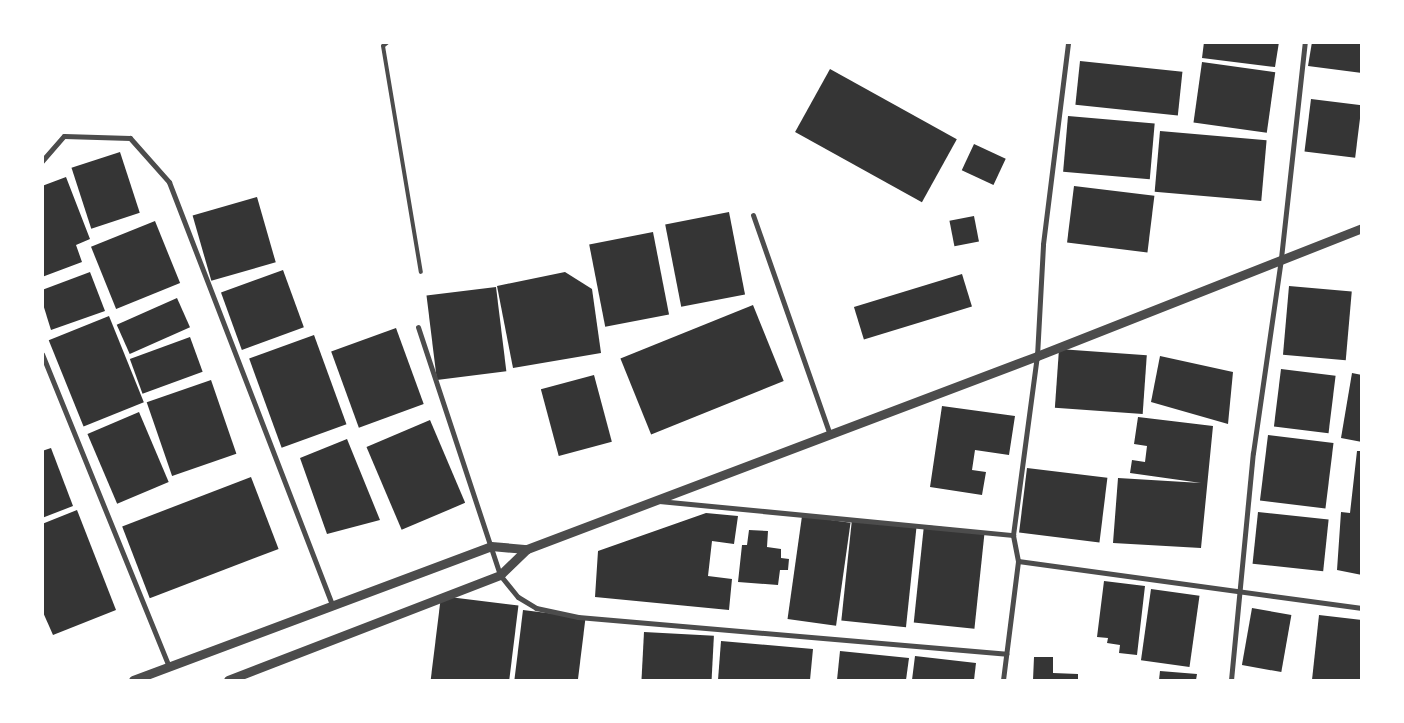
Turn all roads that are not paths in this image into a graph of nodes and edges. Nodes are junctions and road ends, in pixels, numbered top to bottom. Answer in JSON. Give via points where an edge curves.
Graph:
{"nodes":[{"id":1,"x":388,"y":42,"type":"edge"},
{"id":2,"x":1068,"y":42,"type":"edge"},
{"id":3,"x":1305,"y":42,"type":"edge"},
{"id":4,"x":42,"y":161,"type":"edge"},
{"id":5,"x":753,"y":215,"type":"dead end"},
{"id":6,"x":1362,"y":228,"type":"edge"},
{"id":7,"x":1281,"y":258,"type":"junction"},
{"id":8,"x":421,"y":272,"type":"dead end"},
{"id":9,"x":418,"y":327,"type":"dead end"},
{"id":10,"x":42,"y":354,"type":"edge"},
{"id":11,"x":1037,"y":356,"type":"junction"},
{"id":12,"x":830,"y":436,"type":"junction"},
{"id":13,"x":656,"y":501,"type":"junction"},
{"id":14,"x":1013,"y":535,"type":"junction"},
{"id":15,"x":491,"y":546,"type":"junction"},
{"id":16,"x":527,"y":549,"type":"junction"},
{"id":17,"x":1018,"y":561,"type":"junction"},
{"id":18,"x":500,"y":575,"type":"junction"},
{"id":19,"x":1240,"y":593,"type":"junction"},
{"id":20,"x":333,"y":606,"type":"junction"},
{"id":21,"x":1362,"y":608,"type":"edge"},
{"id":22,"x":1006,"y":654,"type":"junction"},
{"id":23,"x":169,"y":667,"type":"junction"},
{"id":24,"x":133,"y":680,"type":"edge"},
{"id":25,"x":228,"y":680,"type":"edge"},
{"id":26,"x":1003,"y":680,"type":"edge"},
{"id":27,"x":1231,"y":680,"type":"edge"}],
"edges":[{"from":1,"to":8,"type":"lane","via":[[384,46]]},
{"from":2,"to":11,"type":"street","via":[[1043,244]]},
{"from":3,"to":7,"type":"street"},
{"from":4,"to":20,"type":"street","via":[[64,136],[130,138],[169,182]]},
{"from":5,"to":12,"type":"street"},
{"from":6,"to":7,"type":"street"},
{"from":7,"to":11,"type":"street"},
{"from":7,"to":19,"type":"street","via":[[1253,453]]},
{"from":9,"to":15,"type":"street"},
{"from":10,"to":23,"type":"street"},
{"from":11,"to":12,"type":"street"},
{"from":11,"to":14,"type":"street"},
{"from":12,"to":13,"type":"street"},
{"from":13,"to":14,"type":"street"},
{"from":13,"to":16,"type":"street"},
{"from":14,"to":17,"type":"street"},
{"from":15,"to":16,"type":"street"},
{"from":15,"to":18,"type":"street"},
{"from":15,"to":20,"type":"street"},
{"from":16,"to":18,"type":"street"},
{"from":17,"to":19,"type":"street"},
{"from":17,"to":22,"type":"street"},
{"from":18,"to":22,"type":"street","via":[[518,597],[536,608],[578,617]]},
{"from":18,"to":25,"type":"street"},
{"from":19,"to":21,"type":"street"},
{"from":19,"to":27,"type":"street"},
{"from":20,"to":23,"type":"street"},
{"from":22,"to":26,"type":"street"},
{"from":23,"to":24,"type":"street"}]}
